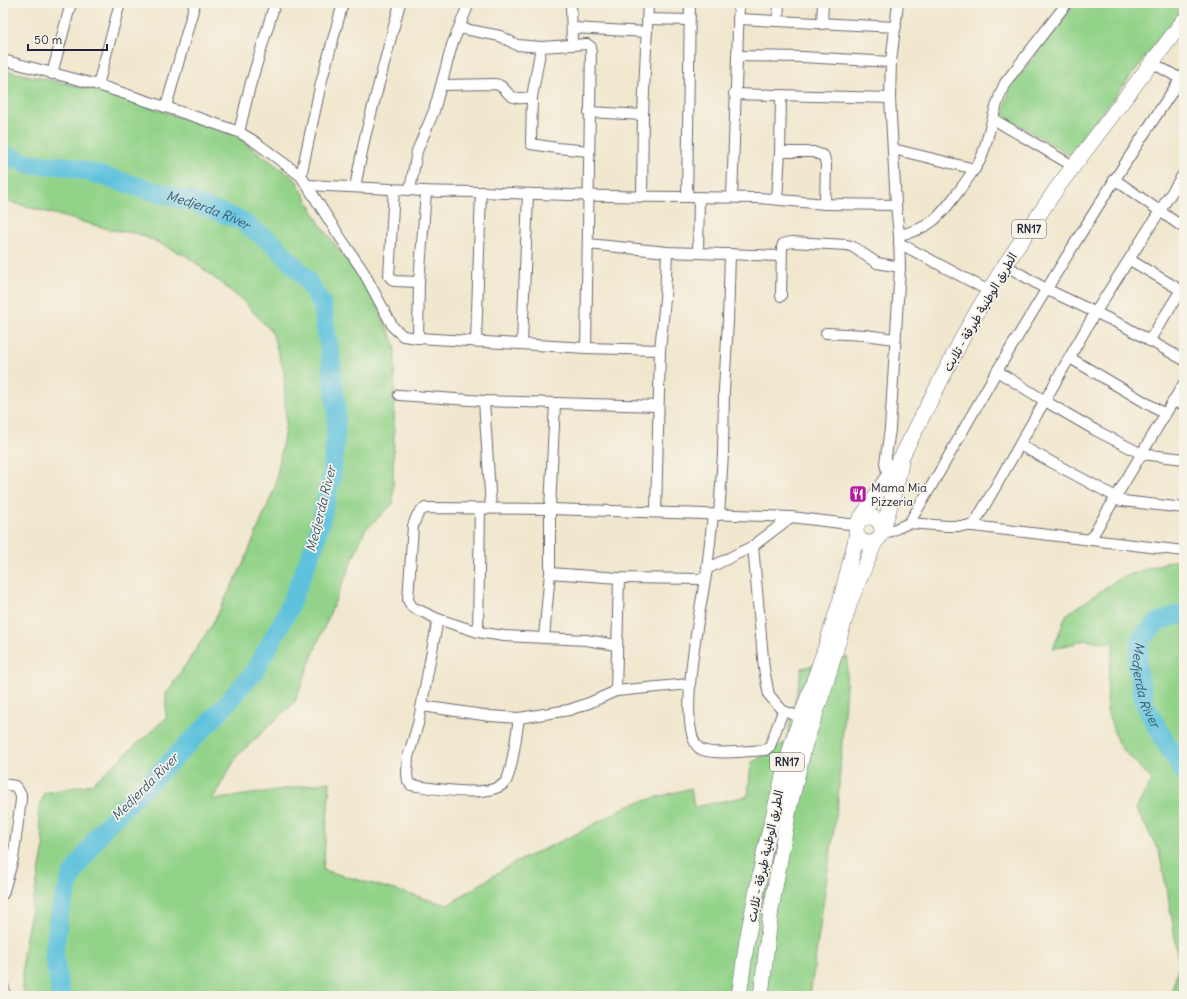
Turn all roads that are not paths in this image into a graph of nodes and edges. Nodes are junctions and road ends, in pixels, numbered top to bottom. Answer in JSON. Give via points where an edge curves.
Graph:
{"nodes":[{"id":1,"x":71,"y":3,"type":"edge"},
{"id":2,"x":120,"y":3,"type":"edge"},
{"id":3,"x":195,"y":3,"type":"edge"},
{"id":4,"x":275,"y":3,"type":"edge"},
{"id":5,"x":343,"y":3,"type":"edge"},
{"id":6,"x":400,"y":3,"type":"edge"},
{"id":7,"x":469,"y":3,"type":"edge"},
{"id":8,"x":571,"y":3,"type":"edge"},
{"id":9,"x":648,"y":3,"type":"edge"},
{"id":10,"x":690,"y":3,"type":"edge"},
{"id":11,"x":739,"y":3,"type":"edge"},
{"id":12,"x":779,"y":3,"type":"edge"},
{"id":13,"x":823,"y":3,"type":"edge"},
{"id":14,"x":898,"y":3,"type":"edge"},
{"id":15,"x":1067,"y":3,"type":"edge"},
{"id":16,"x":648,"y":19,"type":"junction"},
{"id":17,"x":738,"y":19,"type":"junction"},
{"id":18,"x":689,"y":20,"type":"junction"},
{"id":19,"x":778,"y":20,"type":"junction"},
{"id":20,"x":1184,"y":20,"type":"edge"},
{"id":21,"x":822,"y":24,"type":"junction"},
{"id":22,"x":896,"y":27,"type":"junction"},
{"id":23,"x":459,"y":28,"type":"junction"},
{"id":24,"x":572,"y":28,"type":"junction"},
{"id":25,"x":647,"y":32,"type":"junction"},
{"id":26,"x":572,"y":44,"type":"junction"},
{"id":27,"x":541,"y":47,"type":"junction"},
{"id":28,"x":737,"y":56,"type":"junction"},
{"id":29,"x":3,"y":60,"type":"edge"},
{"id":30,"x":891,"y":62,"type":"junction"},
{"id":31,"x":1151,"y":62,"type":"junction"},
{"id":32,"x":52,"y":74,"type":"junction"},
{"id":33,"x":1183,"y":78,"type":"edge"},
{"id":34,"x":98,"y":85,"type":"junction"},
{"id":35,"x":442,"y":85,"type":"junction"},
{"id":36,"x":734,"y":94,"type":"junction"},
{"id":37,"x":781,"y":96,"type":"junction"},
{"id":38,"x":532,"y":98,"type":"junction"},
{"id":39,"x":890,"y":98,"type":"junction"},
{"id":40,"x":166,"y":107,"type":"junction"},
{"id":41,"x":589,"y":112,"type":"junction"},
{"id":42,"x":643,"y":116,"type":"junction"},
{"id":43,"x":992,"y":120,"type":"junction"},
{"id":44,"x":239,"y":132,"type":"junction"},
{"id":45,"x":893,"y":150,"type":"junction"},
{"id":46,"x":589,"y":151,"type":"junction"},
{"id":47,"x":780,"y":152,"type":"junction"},
{"id":48,"x":1073,"y":166,"type":"junction"},
{"id":49,"x":975,"y":169,"type":"junction"},
{"id":50,"x":1184,"y":174,"type":"edge"},
{"id":51,"x":302,"y":176,"type":"junction"},
{"id":52,"x":1114,"y":180,"type":"junction"},
{"id":53,"x":308,"y":185,"type":"junction"},
{"id":54,"x":355,"y":187,"type":"junction"},
{"id":55,"x":394,"y":189,"type":"junction"},
{"id":56,"x":410,"y":190,"type":"junction"},
{"id":57,"x":426,"y":192,"type":"junction"},
{"id":58,"x":481,"y":192,"type":"junction"},
{"id":59,"x":528,"y":195,"type":"junction"},
{"id":60,"x":588,"y":196,"type":"junction"},
{"id":61,"x":642,"y":197,"type":"junction"},
{"id":62,"x":687,"y":197,"type":"junction"},
{"id":63,"x":732,"y":197,"type":"junction"},
{"id":64,"x":698,"y":198,"type":"junction"},
{"id":65,"x":777,"y":199,"type":"junction"},
{"id":66,"x":825,"y":204,"type":"junction"},
{"id":67,"x":896,"y":205,"type":"junction"},
{"id":68,"x":1160,"y":212,"type":"junction"},
{"id":69,"x":1184,"y":228,"type":"edge"},
{"id":70,"x":899,"y":239,"type":"junction"},
{"id":71,"x":588,"y":244,"type":"junction"},
{"id":72,"x":667,"y":252,"type":"junction"},
{"id":73,"x":698,"y":252,"type":"junction"},
{"id":74,"x":730,"y":254,"type":"junction"},
{"id":75,"x":781,"y":256,"type":"junction"},
{"id":76,"x":1130,"y":260,"type":"junction"},
{"id":77,"x":1005,"y":265,"type":"junction"},
{"id":78,"x":900,"y":267,"type":"junction"},
{"id":79,"x":419,"y":282,"type":"junction"},
{"id":80,"x":1046,"y":289,"type":"junction"},
{"id":81,"x":989,"y":291,"type":"junction"},
{"id":82,"x":1183,"y":291,"type":"edge"},
{"id":83,"x":781,"y":296,"type":"dead end"},
{"id":84,"x":1095,"y":313,"type":"junction"},
{"id":85,"x":826,"y":333,"type":"dead end"},
{"id":86,"x":418,"y":338,"type":"junction"},
{"id":87,"x":895,"y":340,"type":"junction"},
{"id":88,"x":1149,"y":341,"type":"junction"},
{"id":89,"x":476,"y":342,"type":"junction"},
{"id":90,"x":522,"y":344,"type":"junction"},
{"id":91,"x":586,"y":348,"type":"junction"},
{"id":92,"x":660,"y":350,"type":"junction"},
{"id":93,"x":1070,"y":358,"type":"junction"},
{"id":94,"x":1184,"y":360,"type":"edge"},
{"id":95,"x":997,"y":371,"type":"junction"},
{"id":96,"x":1184,"y":382,"type":"edge"},
{"id":97,"x":399,"y":395,"type":"dead end"},
{"id":98,"x":484,"y":401,"type":"junction"},
{"id":99,"x":1045,"y":401,"type":"junction"},
{"id":100,"x":1173,"y":402,"type":"junction"},
{"id":101,"x":555,"y":403,"type":"junction"},
{"id":102,"x":1184,"y":404,"type":"edge"},
{"id":103,"x":658,"y":406,"type":"junction"},
{"id":104,"x":1165,"y":414,"type":"junction"},
{"id":105,"x":1020,"y":445,"type":"junction"},
{"id":106,"x":1142,"y":454,"type":"junction"},
{"id":107,"x":1184,"y":460,"type":"edge"},
{"id":108,"x":892,"y":480,"type":"junction"},
{"id":109,"x":1115,"y":499,"type":"junction"},
{"id":110,"x":491,"y":508,"type":"junction"},
{"id":111,"x":1184,"y":508,"type":"edge"},
{"id":112,"x":480,"y":509,"type":"junction"},
{"id":113,"x":550,"y":509,"type":"junction"},
{"id":114,"x":656,"y":512,"type":"junction"},
{"id":115,"x":716,"y":515,"type":"junction"},
{"id":116,"x":792,"y":517,"type":"junction"},
{"id":117,"x":908,"y":523,"type":"junction"},
{"id":118,"x":972,"y":526,"type":"junction"},
{"id":119,"x":858,"y":527,"type":"junction"},
{"id":120,"x":880,"y":535,"type":"junction"},
{"id":121,"x":1090,"y":540,"type":"junction"},
{"id":122,"x":753,"y":546,"type":"junction"},
{"id":123,"x":1184,"y":550,"type":"edge"},
{"id":124,"x":550,"y":573,"type":"junction"},
{"id":125,"x":706,"y":574,"type":"junction"},
{"id":126,"x":619,"y":578,"type":"junction"},
{"id":127,"x":438,"y":619,"type":"junction"},
{"id":128,"x":478,"y":632,"type":"junction"},
{"id":129,"x":544,"y":637,"type":"junction"},
{"id":130,"x":616,"y":645,"type":"junction"},
{"id":131,"x":690,"y":684,"type":"junction"},
{"id":132,"x":616,"y":691,"type":"junction"},
{"id":133,"x":422,"y":706,"type":"junction"},
{"id":134,"x":783,"y":711,"type":"junction"},
{"id":135,"x":801,"y":717,"type":"junction"},
{"id":136,"x":519,"y":718,"type":"junction"},
{"id":137,"x":3,"y":784,"type":"edge"},
{"id":138,"x":3,"y":894,"type":"edge"},
{"id":139,"x":3,"y":986,"type":"edge"},
{"id":140,"x":5,"y":996,"type":"edge"},
{"id":141,"x":739,"y":996,"type":"edge"},
{"id":142,"x":761,"y":996,"type":"edge"}],
"edges":[{"from":1,"to":32,"type":"street"},
{"from":2,"to":34,"type":"street"},
{"from":3,"to":40,"type":"street"},
{"from":4,"to":44,"type":"street"},
{"from":5,"to":51,"type":"street","via":[[320,83]]},
{"from":6,"to":54,"type":"street","via":[[366,129]]},
{"from":7,"to":23,"type":"street"},
{"from":8,"to":24,"type":"street"},
{"from":9,"to":16,"type":"street"},
{"from":10,"to":18,"type":"street"},
{"from":11,"to":17,"type":"street"},
{"from":12,"to":19,"type":"street"},
{"from":13,"to":21,"type":"street"},
{"from":14,"to":22,"type":"street"},
{"from":15,"to":43,"type":"street","via":[[1005,83]]},
{"from":16,"to":18,"type":"street"},
{"from":16,"to":25,"type":"street"},
{"from":17,"to":19,"type":"street"},
{"from":17,"to":28,"type":"street"},
{"from":18,"to":62,"type":"street"},
{"from":19,"to":21,"type":"street"},
{"from":20,"to":31,"type":"main road","name":"الطريق الوطنية طبرقة - تلابت","number":"RN17"},
{"from":21,"to":22,"type":"street"},
{"from":22,"to":30,"type":"street"},
{"from":23,"to":27,"type":"street","via":[[500,36],[517,45]]},
{"from":23,"to":35,"type":"street"},
{"from":24,"to":25,"type":"street"},
{"from":24,"to":26,"type":"street"},
{"from":25,"to":42,"type":"street"},
{"from":26,"to":27,"type":"street"},
{"from":26,"to":41,"type":"street","via":[[587,44],[591,47]]},
{"from":27,"to":38,"type":"street"},
{"from":28,"to":30,"type":"street"},
{"from":28,"to":36,"type":"street"},
{"from":29,"to":32,"type":"street"},
{"from":30,"to":39,"type":"street"},
{"from":31,"to":33,"type":"street"},
{"from":31,"to":48,"type":"main road","name":"الطريق الوطنية طبرقة - تلابت","number":"RN17"},
{"from":32,"to":34,"type":"street"},
{"from":33,"to":52,"type":"street"},
{"from":34,"to":40,"type":"street"},
{"from":35,"to":38,"type":"street","via":[[494,84],[503,87],[510,96]]},
{"from":35,"to":56,"type":"street","via":[[417,151]]},
{"from":36,"to":37,"type":"street"},
{"from":36,"to":63,"type":"street"},
{"from":37,"to":39,"type":"street"},
{"from":37,"to":47,"type":"street"},
{"from":38,"to":46,"type":"street","via":[[532,145]]},
{"from":39,"to":45,"type":"street"},
{"from":40,"to":44,"type":"street"},
{"from":41,"to":42,"type":"street"},
{"from":41,"to":46,"type":"street"},
{"from":42,"to":61,"type":"street"},
{"from":43,"to":48,"type":"street"},
{"from":43,"to":49,"type":"street","via":[[981,158]]},
{"from":44,"to":51,"type":"street"},
{"from":45,"to":49,"type":"street"},
{"from":45,"to":67,"type":"street"},
{"from":46,"to":60,"type":"street"},
{"from":47,"to":65,"type":"street"},
{"from":47,"to":66,"type":"street","via":[[813,152],[824,156]]},
{"from":48,"to":77,"type":"main road","name":"الطريق الوطنية طبرقة - تلابت","number":"RN17"},
{"from":49,"to":70,"type":"street","via":[[942,214],[922,229]]},
{"from":50,"to":68,"type":"street"},
{"from":51,"to":53,"type":"street"},
{"from":52,"to":68,"type":"street"},
{"from":52,"to":80,"type":"street"},
{"from":53,"to":54,"type":"street"},
{"from":53,"to":86,"type":"street","via":[[363,271],[393,327],[403,336]]},
{"from":54,"to":55,"type":"street"},
{"from":55,"to":56,"type":"street"},
{"from":55,"to":79,"type":"street","via":[[389,276],[394,281]]},
{"from":56,"to":57,"type":"street"},
{"from":57,"to":58,"type":"street"},
{"from":57,"to":79,"type":"street"},
{"from":58,"to":59,"type":"street"},
{"from":58,"to":89,"type":"street"},
{"from":59,"to":60,"type":"street"},
{"from":59,"to":90,"type":"street"},
{"from":60,"to":61,"type":"street"},
{"from":60,"to":71,"type":"street"},
{"from":61,"to":62,"type":"street"},
{"from":62,"to":64,"type":"street"},
{"from":63,"to":64,"type":"street"},
{"from":63,"to":65,"type":"street"},
{"from":64,"to":73,"type":"street"},
{"from":65,"to":66,"type":"street"},
{"from":66,"to":67,"type":"street"},
{"from":67,"to":70,"type":"street"},
{"from":68,"to":69,"type":"street"},
{"from":68,"to":76,"type":"street"},
{"from":70,"to":78,"type":"street"},
{"from":70,"to":81,"type":"street"},
{"from":71,"to":72,"type":"street"},
{"from":71,"to":91,"type":"street"},
{"from":72,"to":73,"type":"street"},
{"from":72,"to":92,"type":"street"},
{"from":73,"to":74,"type":"street"},
{"from":74,"to":75,"type":"street"},
{"from":74,"to":115,"type":"street","via":[[723,454]]},
{"from":75,"to":78,"type":"street","via":[[783,244],[792,242],[847,245],[854,247],[877,264]]},
{"from":75,"to":83,"type":"street"},
{"from":76,"to":82,"type":"street"},
{"from":76,"to":84,"type":"street"},
{"from":77,"to":80,"type":"street"},
{"from":77,"to":81,"type":"main road","name":"الطريق الوطنية طبرقة - تلابت","number":"RN17"},
{"from":78,"to":87,"type":"street"},
{"from":79,"to":86,"type":"street"},
{"from":80,"to":84,"type":"street"},
{"from":80,"to":95,"type":"street"},
{"from":81,"to":108,"type":"main road","name":"الطريق الوطنية طبرقة - تلابت","number":"RN17","via":[[942,377]]},
{"from":82,"to":88,"type":"street"},
{"from":84,"to":88,"type":"street"},
{"from":84,"to":93,"type":"street"},
{"from":85,"to":87,"type":"street"},
{"from":86,"to":89,"type":"street"},
{"from":87,"to":108,"type":"street","via":[[886,463]]},
{"from":88,"to":94,"type":"street"},
{"from":89,"to":90,"type":"street"},
{"from":90,"to":91,"type":"street"},
{"from":91,"to":92,"type":"street"},
{"from":92,"to":103,"type":"street"},
{"from":93,"to":99,"type":"street"},
{"from":93,"to":104,"type":"street"},
{"from":95,"to":99,"type":"street"},
{"from":95,"to":117,"type":"street","via":[[933,485]]},
{"from":96,"to":100,"type":"street"},
{"from":97,"to":98,"type":"street"},
{"from":98,"to":101,"type":"street"},
{"from":98,"to":110,"type":"street"},
{"from":99,"to":105,"type":"street"},
{"from":99,"to":106,"type":"street"},
{"from":100,"to":102,"type":"street"},
{"from":100,"to":104,"type":"street"},
{"from":101,"to":103,"type":"street"},
{"from":101,"to":113,"type":"street"},
{"from":103,"to":114,"type":"street"},
{"from":104,"to":106,"type":"street"},
{"from":105,"to":109,"type":"street"},
{"from":105,"to":118,"type":"street"},
{"from":106,"to":107,"type":"street"},
{"from":106,"to":109,"type":"street"},
{"from":108,"to":119,"type":"main road","name":"الطريق الوطنية طبرقة - تلابت","number":"RN17"},
{"from":108,"to":120,"type":"main road","name":"الطريق الوطنية طبرقة - تلابت","number":"RN17"},
{"from":109,"to":111,"type":"street"},
{"from":109,"to":121,"type":"street"},
{"from":110,"to":112,"type":"street"},
{"from":110,"to":113,"type":"street"},
{"from":112,"to":127,"type":"street","via":[[425,508],[417,514],[408,600],[412,607]]},
{"from":112,"to":128,"type":"street"},
{"from":113,"to":114,"type":"street"},
{"from":113,"to":124,"type":"street"},
{"from":114,"to":115,"type":"street"},
{"from":115,"to":116,"type":"street"},
{"from":115,"to":125,"type":"street"},
{"from":116,"to":119,"type":"street"},
{"from":116,"to":122,"type":"street"},
{"from":117,"to":118,"type":"street"},
{"from":117,"to":120,"type":"street"},
{"from":118,"to":121,"type":"street"},
{"from":119,"to":120,"type":"main road","via":[[859,539],[867,543]]},
{"from":119,"to":120,"type":"main road","via":[[867,516],[876,518],[879,521]]},
{"from":119,"to":135,"type":"main road","name":"الطريق الوطنية طبرقة - تلابت","number":"RN17","via":[[840,602]]},
{"from":120,"to":142,"type":"main road","name":"الطريق الوطنية طبرقة - تلابت","number":"RN17","via":[[850,602],[805,744],[789,809],[771,910]]},
{"from":121,"to":123,"type":"street"},
{"from":122,"to":125,"type":"street"},
{"from":122,"to":134,"type":"street","via":[[764,669],[769,695]]},
{"from":124,"to":126,"type":"street"},
{"from":124,"to":129,"type":"street"},
{"from":125,"to":126,"type":"street"},
{"from":125,"to":131,"type":"street"},
{"from":126,"to":130,"type":"street"},
{"from":127,"to":128,"type":"street"},
{"from":127,"to":133,"type":"street"},
{"from":128,"to":129,"type":"street","via":[[504,636]]},
{"from":129,"to":130,"type":"street"},
{"from":130,"to":132,"type":"street"},
{"from":131,"to":132,"type":"street"},
{"from":131,"to":134,"type":"street","via":[[690,732],[700,749],[711,752],[765,750],[770,746]]},
{"from":132,"to":136,"type":"street","via":[[569,710]]},
{"from":133,"to":136,"type":"street"},
{"from":133,"to":136,"type":"street","via":[[408,758],[408,781],[411,785],[448,790],[477,792],[493,789],[507,780]]},
{"from":134,"to":135,"type":"street"},
{"from":135,"to":141,"type":"main road","name":"الطريق الوطنية طبرقة - تلابت","number":"RN17","via":[[765,849]]},
{"from":137,"to":138,"type":"street","via":[[15,786],[21,794],[13,859]]},
{"from":139,"to":140,"type":"street"}]}
